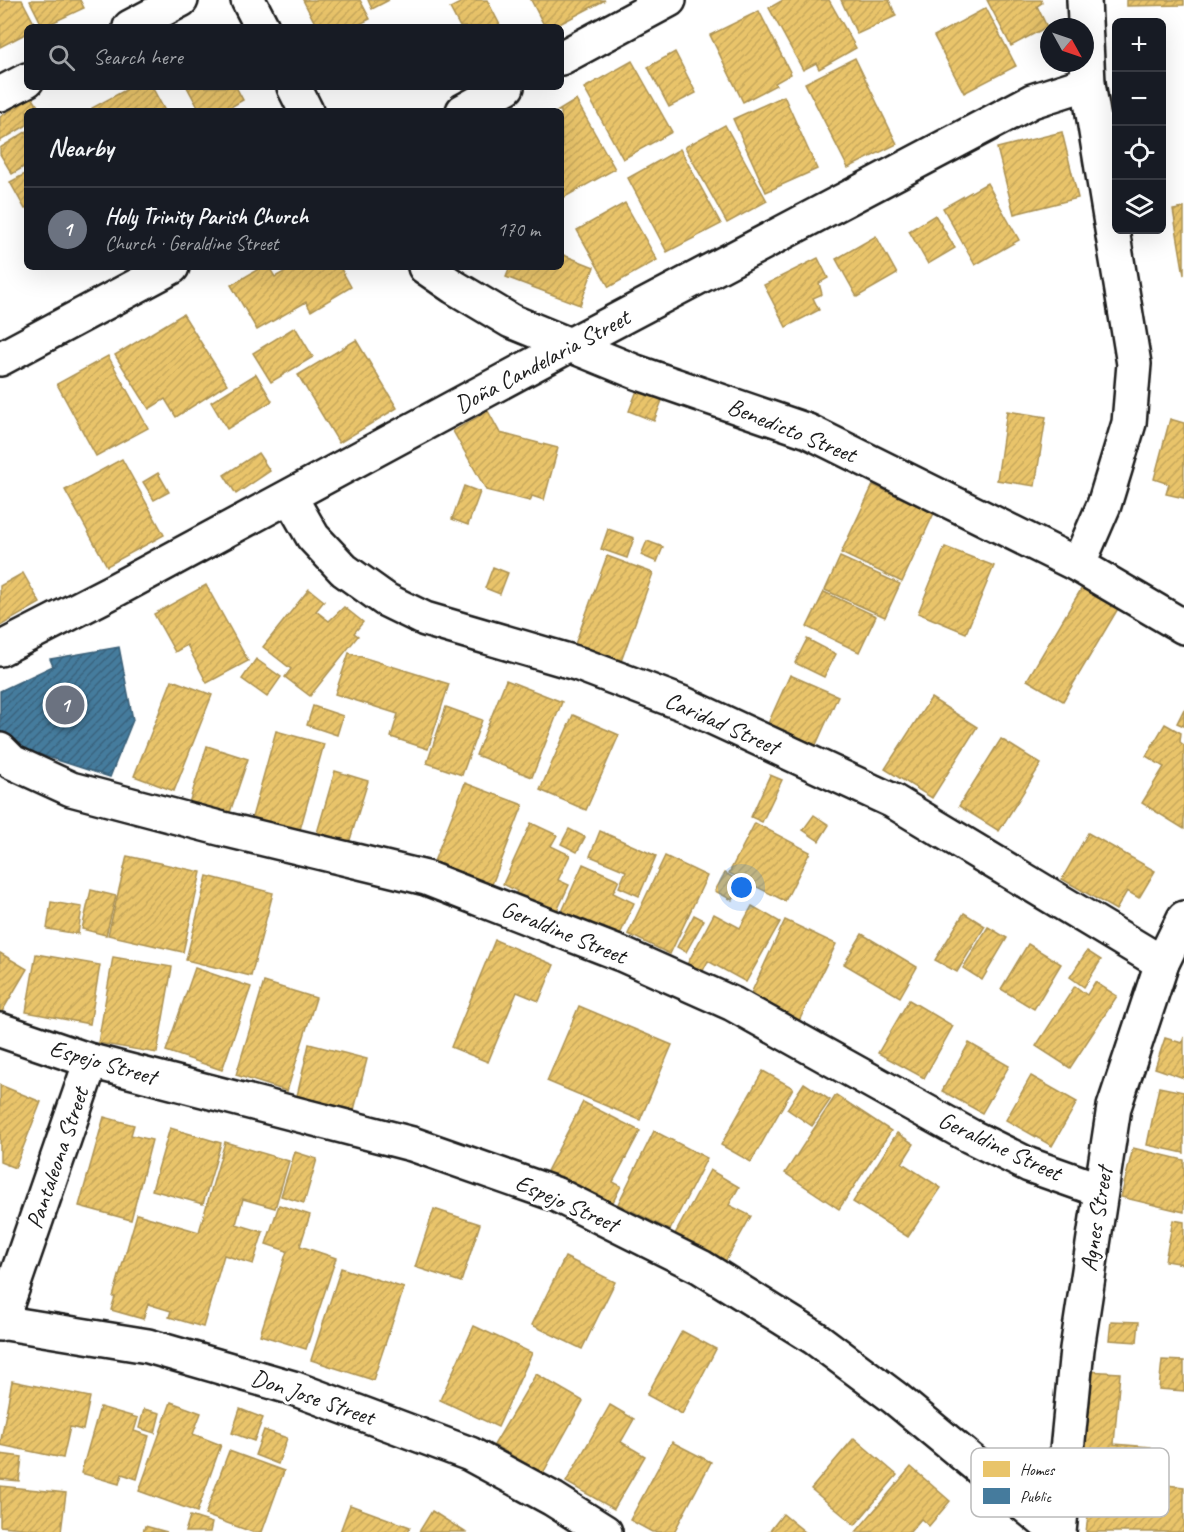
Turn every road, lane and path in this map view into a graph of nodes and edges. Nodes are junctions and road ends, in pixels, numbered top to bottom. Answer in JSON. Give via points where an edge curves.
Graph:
{"nodes":[{"id":1,"x":181,"y":0,"type":"edge"},
{"id":2,"x":248,"y":0,"type":"edge"},
{"id":3,"x":669,"y":0,"type":"edge"},
{"id":4,"x":1084,"y":0,"type":"edge"},
{"id":5,"x":136,"y":24,"type":"edge"},
{"id":6,"x":260,"y":24,"type":"edge"},
{"id":7,"x":564,"y":56,"type":"edge"},
{"id":8,"x":24,"y":82,"type":"edge"},
{"id":9,"x":1088,"y":83,"type":"junction"},
{"id":10,"x":296,"y":90,"type":"edge"},
{"id":11,"x":502,"y":90,"type":"edge"},
{"id":12,"x":0,"y":94,"type":"edge"},
{"id":13,"x":304,"y":108,"type":"edge"},
{"id":14,"x":468,"y":108,"type":"edge"},
{"id":15,"x":166,"y":270,"type":"edge"},
{"id":16,"x":430,"y":270,"type":"edge"},
{"id":17,"x":568,"y":346,"type":"junction"},
{"id":18,"x":0,"y":359,"type":"edge"},
{"id":19,"x":290,"y":497,"type":"junction"},
{"id":20,"x":1078,"y":565,"type":"junction"},
{"id":21,"x":1184,"y":627,"type":"edge"},
{"id":22,"x":0,"y":649,"type":"edge"},
{"id":23,"x":0,"y":750,"type":"edge"},
{"id":24,"x":1184,"y":918,"type":"edge"},
{"id":25,"x":1162,"y":963,"type":"junction"},
{"id":26,"x":0,"y":1030,"type":"edge"},
{"id":27,"x":91,"y":1061,"type":"junction"},
{"id":28,"x":1100,"y":1190,"type":"junction"},
{"id":29,"x":0,"y":1323,"type":"edge"},
{"id":30,"x":1067,"y":1448,"type":"edge"},
{"id":31,"x":971,"y":1460,"type":"edge"},
{"id":32,"x":1040,"y":1517,"type":"edge"},
{"id":33,"x":1060,"y":1517,"type":"edge"},
{"id":34,"x":605,"y":1532,"type":"edge"},
{"id":35,"x":1058,"y":1532,"type":"edge"}],
"edges":[{"from":1,"to":5,"type":"street"},
{"from":2,"to":6,"type":"street"},
{"from":3,"to":7,"type":"street"},
{"from":4,"to":9,"type":"street"},
{"from":8,"to":12,"type":"street"},
{"from":9,"to":17,"type":"street","name":"Doña Candelaria Street","via":[[1032,101]]},
{"from":9,"to":20,"type":"street","via":[[1134,364],[1129,423],[1104,505]]},
{"from":10,"to":13,"type":"street"},
{"from":11,"to":14,"type":"street"},
{"from":15,"to":18,"type":"street"},
{"from":16,"to":17,"type":"street","name":"Benedicto Street","via":[[511,321]]},
{"from":17,"to":19,"type":"street","name":"Doña Candelaria Street"},
{"from":17,"to":20,"type":"street","name":"Benedicto Street","via":[[808,431]]},
{"from":19,"to":22,"type":"street","name":"Doña Candelaria Street"},
{"from":19,"to":25,"type":"street","name":"Caridad Street","via":[[313,537],[344,570],[386,600],[425,619],[579,664],[684,704],[893,801]]},
{"from":20,"to":21,"type":"street","name":"Benedicto Street"},
{"from":23,"to":28,"type":"street","name":"Geraldine Street","via":[[12,762],[71,789],[426,878],[621,954],[733,1004],[980,1141],[1029,1165]]},
{"from":24,"to":25,"type":"street","name":"Agnes Street"},
{"from":25,"to":28,"type":"street","name":"Agnes Street","via":[[1114,1107]]},
{"from":26,"to":27,"type":"street","name":"Espejo Street"},
{"from":27,"to":29,"type":"street","name":"Pantaleona Street"},
{"from":27,"to":31,"type":"street","name":"Espejo Street","via":[[412,1144],[555,1194],[701,1267],[815,1338]]},
{"from":28,"to":30,"type":"street","name":"Agnes Street"},
{"from":29,"to":34,"type":"street","name":"Don Jose Street","via":[[148,1346],[293,1388],[471,1454]]},
{"from":32,"to":35,"type":"street","name":"Espejo Street"},
{"from":33,"to":35,"type":"street","name":"Agnes Street"}]}
